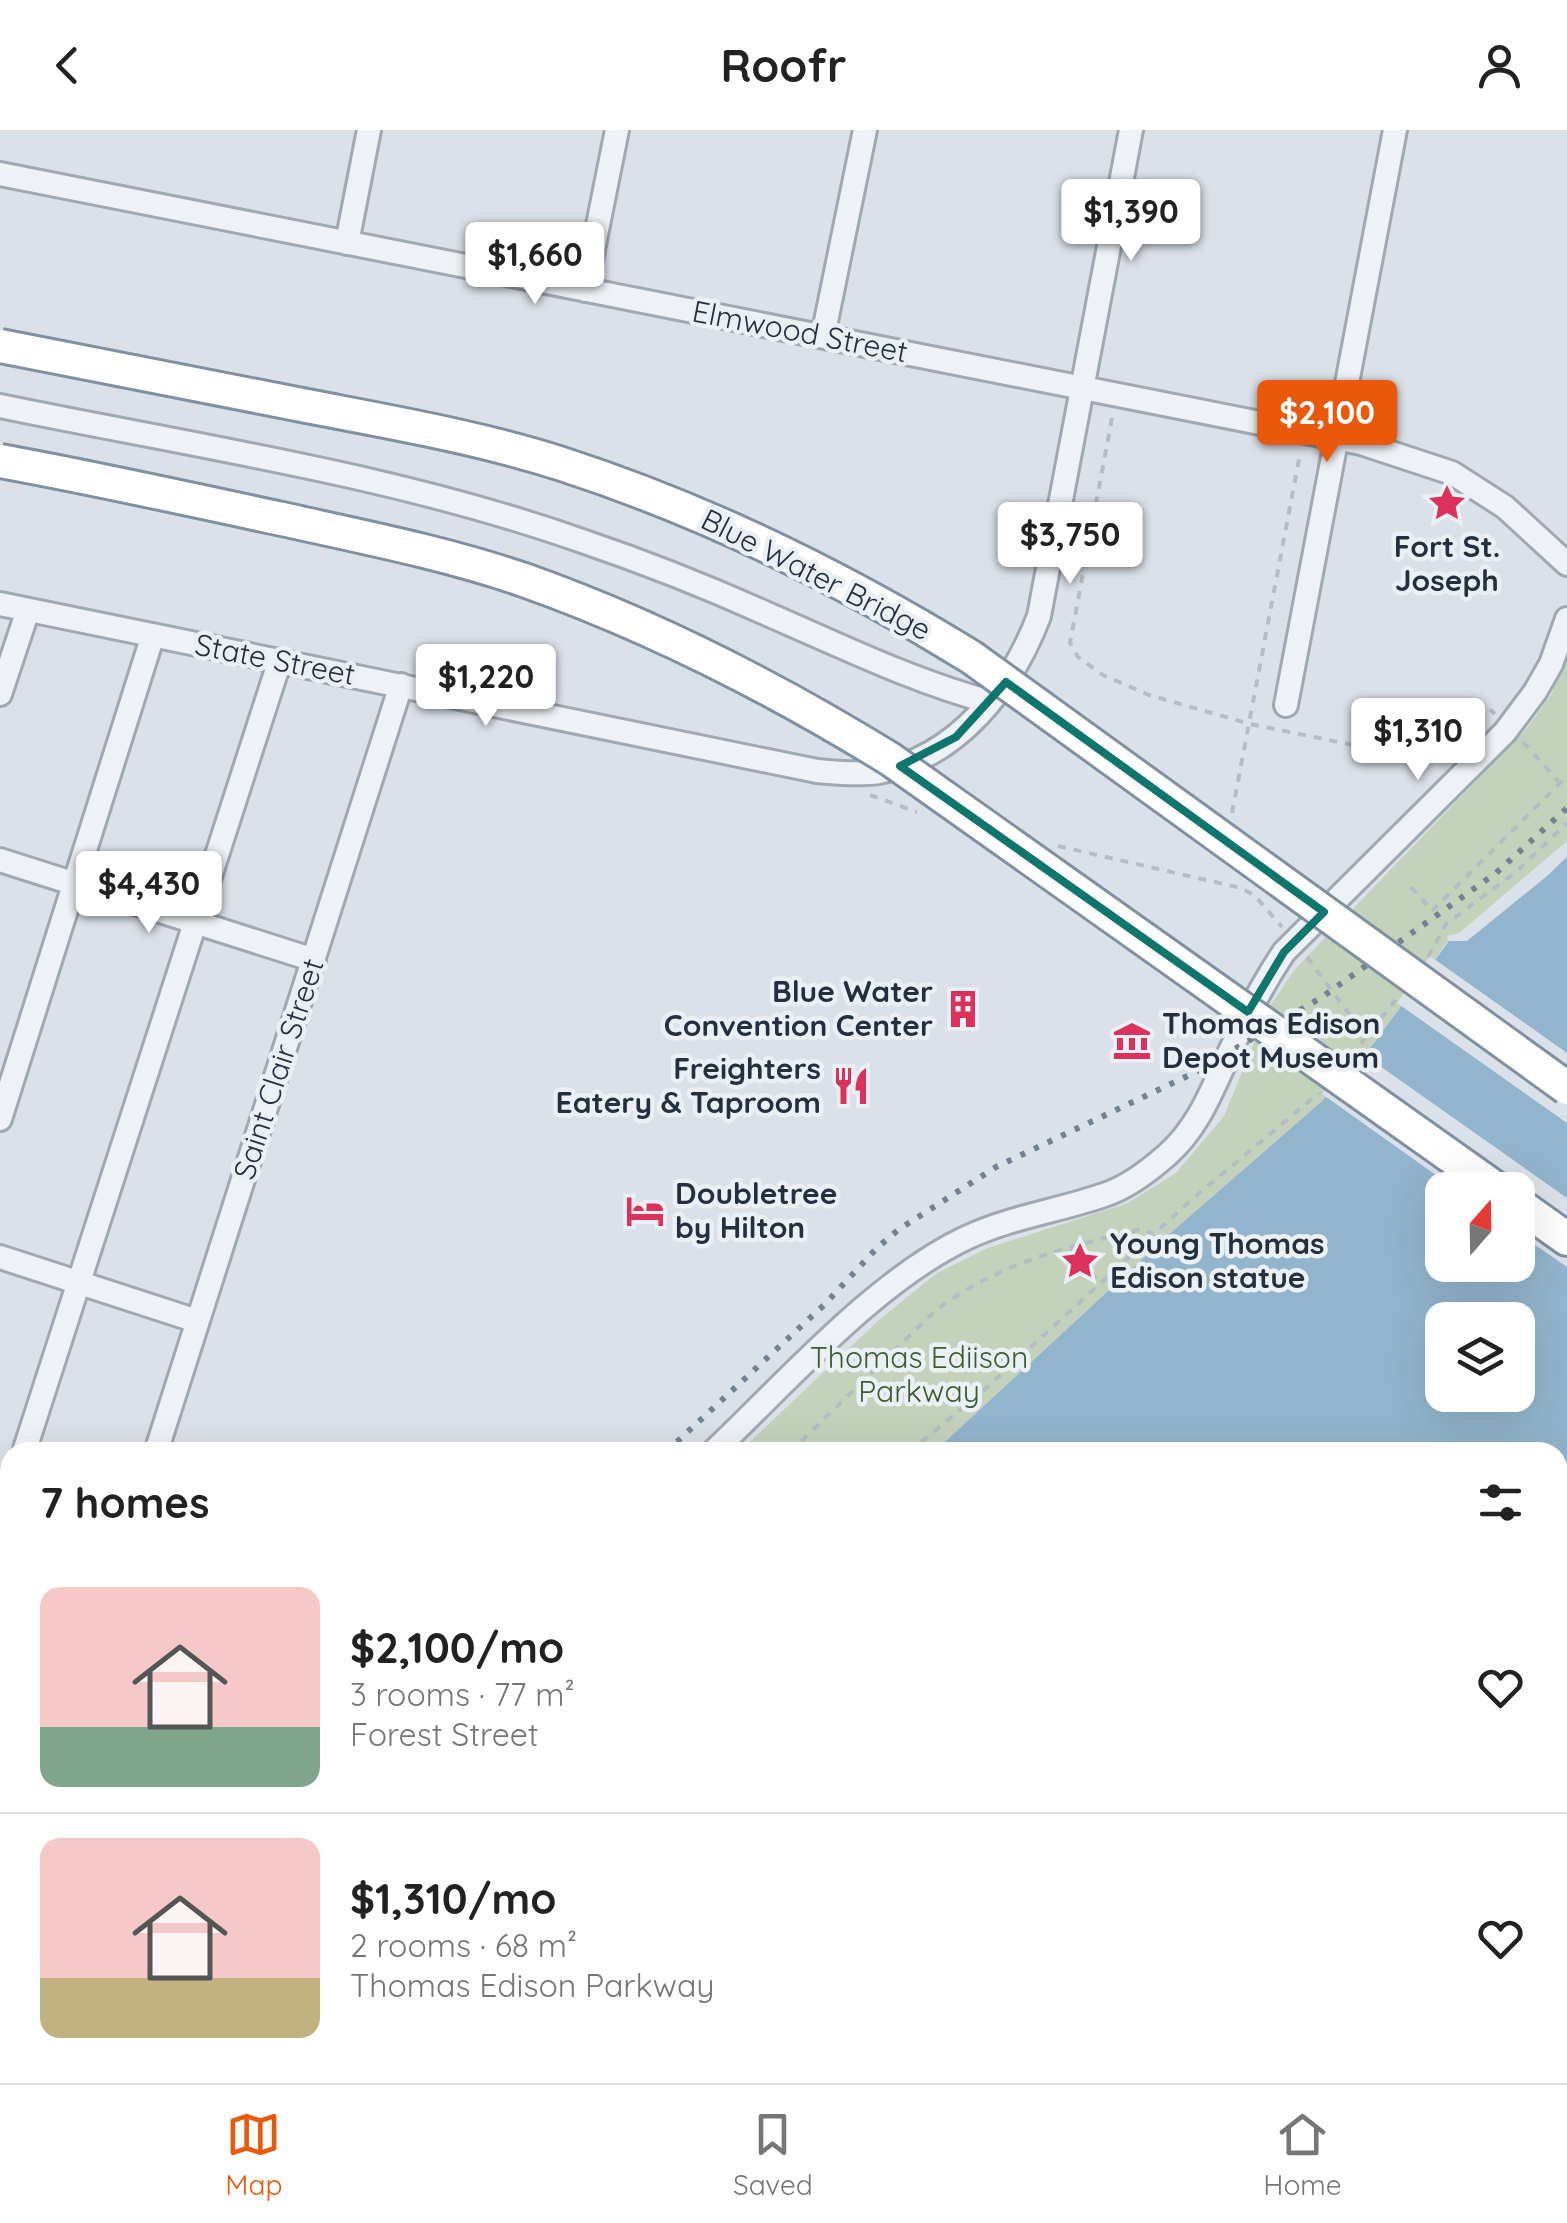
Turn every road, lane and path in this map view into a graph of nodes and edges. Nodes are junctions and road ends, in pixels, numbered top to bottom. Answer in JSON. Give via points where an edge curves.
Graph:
{"nodes":[{"id":1,"x":369,"y":130,"type":"edge"},
{"id":2,"x":618,"y":130,"type":"edge"},
{"id":3,"x":865,"y":130,"type":"edge"},
{"id":4,"x":1131,"y":130,"type":"edge"},
{"id":5,"x":1395,"y":130,"type":"edge"},
{"id":6,"x":0,"y":174,"type":"edge"},
{"id":7,"x":347,"y":243,"type":"junction"},
{"id":8,"x":584,"y":290,"type":"junction"},
{"id":9,"x":823,"y":336,"type":"junction"},
{"id":10,"x":0,"y":346,"type":"edge"},
{"id":11,"x":1080,"y":388,"type":"junction"},
{"id":12,"x":0,"y":406,"type":"edge"},
{"id":13,"x":1112,"y":418,"type":"dead end"},
{"id":14,"x":1336,"y":440,"type":"junction"},
{"id":15,"x":1301,"y":446,"type":"dead end"},
{"id":16,"x":0,"y":460,"type":"edge"},
{"id":17,"x":1567,"y":564,"type":"edge"},
{"id":18,"x":0,"y":604,"type":"edge"},
{"id":19,"x":28,"y":610,"type":"junction"},
{"id":20,"x":1567,"y":619,"type":"edge"},
{"id":21,"x":153,"y":636,"type":"junction"},
{"id":22,"x":280,"y":660,"type":"junction"},
{"id":23,"x":401,"y":686,"type":"junction"},
{"id":24,"x":0,"y":694,"type":"edge"},
{"id":25,"x":990,"y":702,"type":"junction"},
{"id":26,"x":1286,"y":704,"type":"dead end"},
{"id":27,"x":1249,"y":724,"type":"junction"},
{"id":28,"x":1509,"y":727,"type":"junction"},
{"id":29,"x":1567,"y":776,"type":"edge"},
{"id":30,"x":1560,"y":783,"type":"junction"},
{"id":31,"x":861,"y":792,"type":"dead end"},
{"id":32,"x":932,"y":818,"type":"dead end"},
{"id":33,"x":1567,"y":824,"type":"edge"},
{"id":34,"x":1230,"y":829,"type":"dead end"},
{"id":35,"x":1047,"y":843,"type":"dead end"},
{"id":36,"x":0,"y":860,"type":"edge"},
{"id":37,"x":74,"y":884,"type":"junction"},
{"id":38,"x":1411,"y":887,"type":"dead end"},
{"id":39,"x":196,"y":924,"type":"junction"},
{"id":40,"x":1294,"y":940,"type":"junction"},
{"id":41,"x":1427,"y":958,"type":"dead end"},
{"id":42,"x":314,"y":960,"type":"junction"},
{"id":43,"x":1405,"y":988,"type":"dead end"},
{"id":44,"x":1372,"y":1032,"type":"junction"},
{"id":45,"x":1347,"y":1061,"type":"dead end"},
{"id":46,"x":1567,"y":1088,"type":"edge"},
{"id":47,"x":1322,"y":1089,"type":"dead end"},
{"id":48,"x":0,"y":1118,"type":"edge"},
{"id":49,"x":1473,"y":1172,"type":"edge"},
{"id":50,"x":1535,"y":1216,"type":"edge"},
{"id":51,"x":1153,"y":1234,"type":"junction"},
{"id":52,"x":1567,"y":1239,"type":"edge"},
{"id":53,"x":1071,"y":1248,"type":"junction"},
{"id":54,"x":0,"y":1257,"type":"edge"},
{"id":55,"x":77,"y":1282,"type":"junction"},
{"id":56,"x":1100,"y":1283,"type":"junction"},
{"id":57,"x":198,"y":1321,"type":"junction"},
{"id":58,"x":27,"y":1442,"type":"edge"},
{"id":59,"x":159,"y":1442,"type":"edge"},
{"id":60,"x":723,"y":1442,"type":"edge"},
{"id":61,"x":800,"y":1442,"type":"edge"},
{"id":62,"x":921,"y":1442,"type":"edge"}],
"edges":[{"from":1,"to":7,"type":"street"},
{"from":2,"to":8,"type":"street"},
{"from":3,"to":9,"type":"street"},
{"from":4,"to":11,"type":"street","name":"State Street"},
{"from":5,"to":14,"type":"street"},
{"from":6,"to":7,"type":"street","name":"Elmwood Street"},
{"from":7,"to":8,"type":"street","name":"Elmwood Street"},
{"from":8,"to":9,"type":"street","name":"Elmwood Street"},
{"from":9,"to":11,"type":"street","name":"Elmwood Street"},
{"from":10,"to":46,"type":"highway","name":"Blue Water Bridge","bridge":true,"via":[[516,451],[664,500],[788,554],[971,657]]},
{"from":11,"to":14,"type":"street","name":"Elmwood Street"},
{"from":11,"to":25,"type":"street","name":"State Street","via":[[1038,616],[1015,671]]},
{"from":12,"to":25,"type":"street","via":[[505,515],[657,568],[915,678]]},
{"from":13,"to":27,"type":"path","via":[[1070,642],[1078,658],[1103,675]]},
{"from":14,"to":17,"type":"street","name":"Elmwood Street","via":[[1452,473],[1505,506]]},
{"from":14,"to":26,"type":"street"},
{"from":15,"to":27,"type":"path"},
{"from":16,"to":49,"type":"highway","bridge":true,"via":[[470,564],[590,605],[736,670],[890,760]]},
{"from":18,"to":19,"type":"street","name":"State Street"},
{"from":19,"to":21,"type":"street","name":"State Street"},
{"from":19,"to":24,"type":"street"},
{"from":20,"to":28,"type":"street","via":[[1551,664]]},
{"from":21,"to":22,"type":"street","name":"State Street"},
{"from":21,"to":37,"type":"street"},
{"from":22,"to":23,"type":"street","name":"State Street"},
{"from":22,"to":39,"type":"street"},
{"from":23,"to":25,"type":"street","name":"State Street","via":[[817,772],[877,772],[907,764],[956,737]]},
{"from":23,"to":42,"type":"street","name":"Saint Clair Street"},
{"from":27,"to":28,"type":"path","via":[[1408,751],[1436,742],[1486,706]]},
{"from":27,"to":34,"type":"path"},
{"from":28,"to":30,"type":"path"},
{"from":28,"to":40,"type":"street"},
{"from":29,"to":30,"type":"path"},
{"from":30,"to":38,"type":"path","via":[[1432,911]]},
{"from":31,"to":32,"type":"path"},
{"from":33,"to":41,"type":"path","via":[[1446,924]]},
{"from":35,"to":40,"type":"path","via":[[1241,888]]},
{"from":36,"to":37,"type":"street"},
{"from":37,"to":39,"type":"street"},
{"from":37,"to":48,"type":"street"},
{"from":39,"to":42,"type":"street"},
{"from":39,"to":55,"type":"street"},
{"from":40,"to":44,"type":"path","via":[[1355,1022]]},
{"from":40,"to":60,"type":"street","via":[[1258,993],[1210,1100],[1171,1152],[1106,1194],[1003,1224],[926,1260],[870,1302]]},
{"from":42,"to":57,"type":"street","name":"Saint Clair Street"},
{"from":43,"to":44,"type":"path"},
{"from":44,"to":45,"type":"path"},
{"from":47,"to":51,"type":"path"},
{"from":50,"to":52,"type":"highway"},
{"from":51,"to":53,"type":"path","via":[[1142,1229]]},
{"from":51,"to":56,"type":"path"},
{"from":53,"to":56,"type":"path"},
{"from":53,"to":61,"type":"path","via":[[1006,1268],[935,1310]]},
{"from":54,"to":55,"type":"street"},
{"from":55,"to":57,"type":"street"},
{"from":55,"to":58,"type":"street"},
{"from":56,"to":62,"type":"path"},
{"from":57,"to":59,"type":"street","name":"Saint Clair Street"}]}
